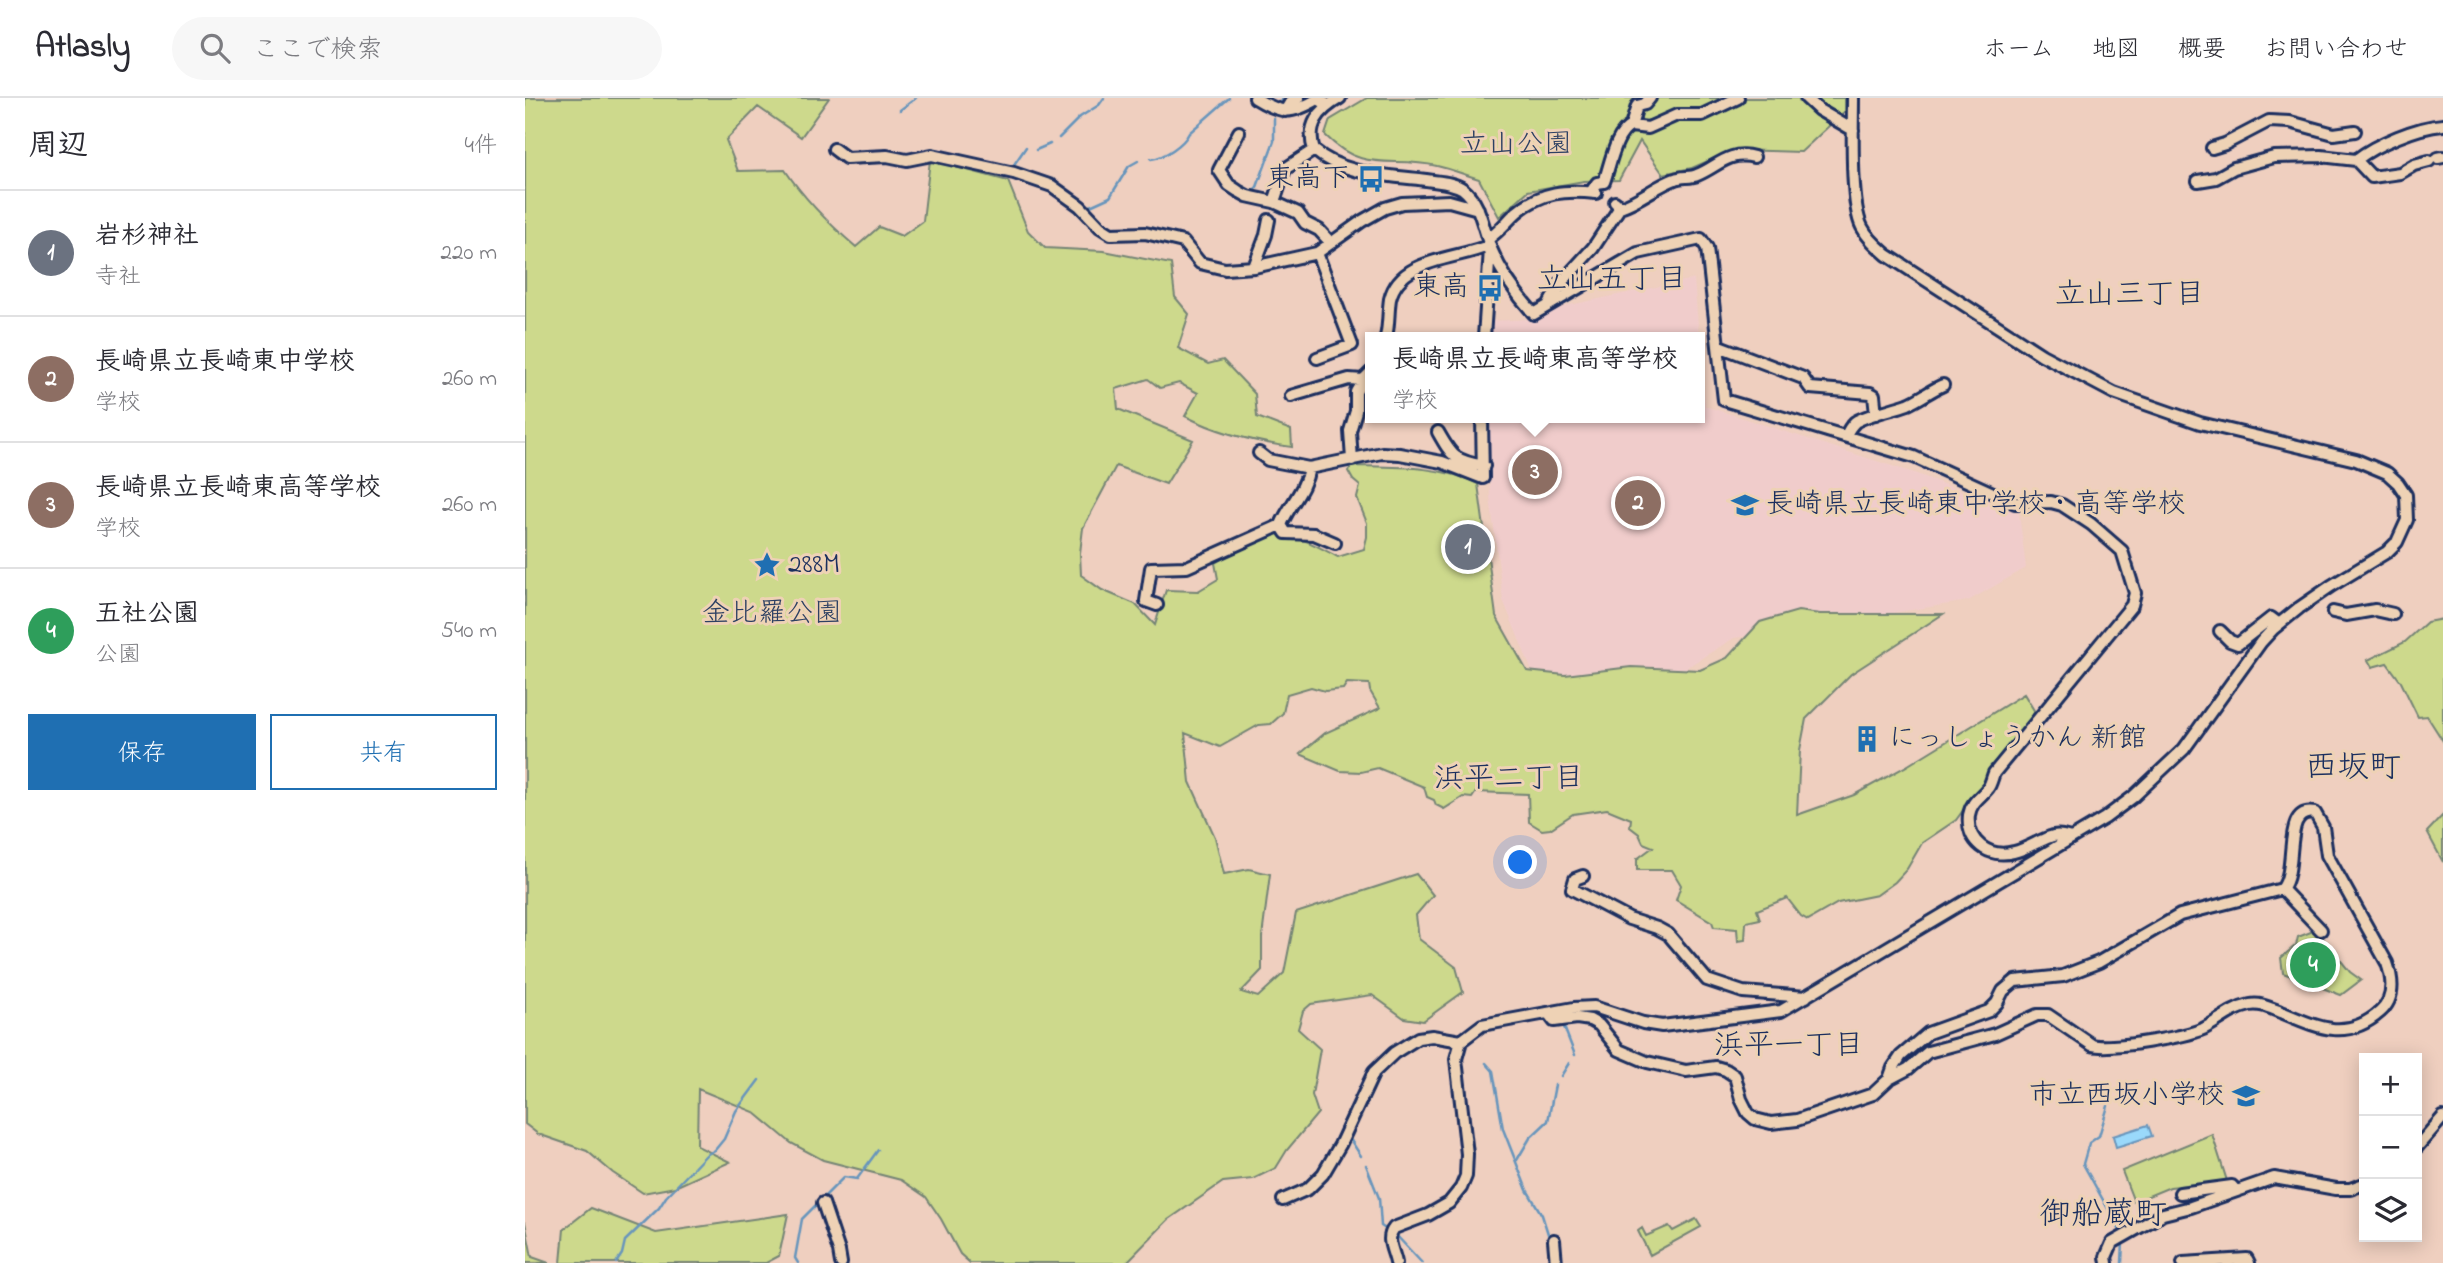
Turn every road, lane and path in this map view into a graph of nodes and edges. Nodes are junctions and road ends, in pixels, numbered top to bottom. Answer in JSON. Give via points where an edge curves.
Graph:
{"nodes":[{"id":1,"x":1255,"y":98,"type":"edge"},
{"id":2,"x":1298,"y":98,"type":"edge"},
{"id":3,"x":1340,"y":98,"type":"edge"},
{"id":4,"x":1650,"y":98,"type":"edge"},
{"id":5,"x":1738,"y":98,"type":"edge"},
{"id":6,"x":1806,"y":98,"type":"edge"},
{"id":7,"x":1853,"y":98,"type":"edge"},
{"id":8,"x":1634,"y":102,"type":"edge"},
{"id":9,"x":1328,"y":105,"type":"junction"},
{"id":10,"x":1285,"y":111,"type":"junction"},
{"id":11,"x":2443,"y":125,"type":"edge"},
{"id":12,"x":1631,"y":126,"type":"junction"},
{"id":13,"x":1853,"y":130,"type":"junction"},
{"id":14,"x":2355,"y":131,"type":"dead end"},
{"id":15,"x":1239,"y":132,"type":"dead end"},
{"id":16,"x":2211,"y":148,"type":"dead end"},
{"id":17,"x":834,"y":149,"type":"dead end"},
{"id":18,"x":1314,"y":150,"type":"junction"},
{"id":19,"x":1754,"y":157,"type":"dead end"},
{"id":20,"x":2436,"y":159,"type":"edge"},
{"id":21,"x":2356,"y":160,"type":"junction"},
{"id":22,"x":2198,"y":181,"type":"dead end"},
{"id":23,"x":1274,"y":202,"type":"junction"},
{"id":24,"x":1478,"y":209,"type":"junction"},
{"id":25,"x":1269,"y":220,"type":"dead end"},
{"id":26,"x":1331,"y":243,"type":"junction"},
{"id":27,"x":1490,"y":244,"type":"junction"},
{"id":28,"x":1317,"y":253,"type":"junction"},
{"id":29,"x":1254,"y":267,"type":"junction"},
{"id":30,"x":1549,"y":304,"type":"junction"},
{"id":31,"x":1387,"y":332,"type":"edge"},
{"id":32,"x":1484,"y":332,"type":"edge"},
{"id":33,"x":1719,"y":346,"type":"junction"},
{"id":34,"x":1317,"y":358,"type":"dead end"},
{"id":35,"x":1365,"y":376,"type":"edge"},
{"id":36,"x":1365,"y":379,"type":"edge"},
{"id":37,"x":1943,"y":385,"type":"dead end"},
{"id":38,"x":1291,"y":396,"type":"dead end"},
{"id":39,"x":1876,"y":414,"type":"junction"},
{"id":40,"x":1482,"y":423,"type":"edge"},
{"id":41,"x":1438,"y":432,"type":"dead end"},
{"id":42,"x":1846,"y":436,"type":"junction"},
{"id":43,"x":1259,"y":453,"type":"dead end"},
{"id":44,"x":1352,"y":460,"type":"junction"},
{"id":45,"x":1484,"y":466,"type":"junction"},
{"id":46,"x":1309,"y":468,"type":"junction"},
{"id":47,"x":1281,"y":526,"type":"junction"},
{"id":48,"x":1335,"y":543,"type":"dead end"},
{"id":49,"x":1157,"y":606,"type":"dead end"},
{"id":50,"x":2333,"y":612,"type":"dead end"},
{"id":51,"x":2393,"y":614,"type":"dead end"},
{"id":52,"x":2279,"y":624,"type":"junction"},
{"id":53,"x":2220,"y":631,"type":"dead end"},
{"id":54,"x":2071,"y":838,"type":"junction"},
{"id":55,"x":1583,"y":876,"type":"dead end"},
{"id":56,"x":2282,"y":889,"type":"junction"},
{"id":57,"x":2321,"y":929,"type":"dead end"},
{"id":58,"x":1806,"y":997,"type":"junction"},
{"id":59,"x":1548,"y":1013,"type":"junction"},
{"id":60,"x":1461,"y":1041,"type":"junction"},
{"id":61,"x":1889,"y":1079,"type":"junction"},
{"id":62,"x":2443,"y":1116,"type":"edge"},
{"id":63,"x":2422,"y":1141,"type":"edge"},
{"id":64,"x":2359,"y":1186,"type":"edge"},
{"id":65,"x":2236,"y":1191,"type":"junction"},
{"id":66,"x":2180,"y":1193,"type":"dead end"},
{"id":67,"x":1283,"y":1200,"type":"dead end"},
{"id":68,"x":823,"y":1203,"type":"dead end"},
{"id":69,"x":1554,"y":1240,"type":"dead end"},
{"id":70,"x":841,"y":1263,"type":"edge"},
{"id":71,"x":1396,"y":1263,"type":"edge"},
{"id":72,"x":1556,"y":1263,"type":"edge"},
{"id":73,"x":2107,"y":1263,"type":"edge"},
{"id":74,"x":2183,"y":1263,"type":"edge"},
{"id":75,"x":2249,"y":1263,"type":"edge"}],
"edges":[{"from":1,"to":10,"type":"street"},
{"from":2,"to":10,"type":"street"},
{"from":3,"to":9,"type":"street"},
{"from":4,"to":8,"type":"street","via":[[1645,104]]},
{"from":5,"to":12,"type":"street","via":[[1702,116],[1677,115],[1648,128]]},
{"from":6,"to":13,"type":"street"},
{"from":7,"to":13,"type":"street"},
{"from":8,"to":12,"type":"street"},
{"from":9,"to":10,"type":"street","via":[[1318,99]]},
{"from":9,"to":18,"type":"street","via":[[1311,127]]},
{"from":11,"to":21,"type":"street","via":[[2411,133]]},
{"from":12,"to":27,"type":"street","via":[[1625,129],[1604,181],[1597,183],[1594,192],[1567,190],[1539,198],[1517,212]]},
{"from":13,"to":52,"type":"street","via":[[1856,209],[1861,226],[1887,255],[1924,279],[2053,362],[2114,393],[2200,423],[2356,460],[2398,483],[2406,495],[2407,520],[2397,542]]},
{"from":14,"to":16,"type":"street","via":[[2334,134],[2269,121]]},
{"from":15,"to":23,"type":"street","via":[[1219,170],[1238,191]]},
{"from":17,"to":29,"type":"street","via":[[846,158],[907,160],[932,155],[1014,173],[1052,186],[1111,234],[1156,234],[1183,242],[1200,263],[1225,269]]},
{"from":18,"to":23,"type":"street","via":[[1285,169]]},
{"from":18,"to":24,"type":"street","via":[[1329,162],[1352,169],[1456,186]]},
{"from":19,"to":30,"type":"street","via":[[1721,160],[1696,176],[1676,179],[1637,201],[1618,204],[1593,248],[1560,284]]},
{"from":20,"to":21,"type":"street","via":[[2400,173],[2372,177]]},
{"from":21,"to":22,"type":"street","via":[[2274,157]]},
{"from":23,"to":26,"type":"street","via":[[1298,213]]},
{"from":24,"to":26,"type":"street","via":[[1449,201],[1402,203],[1385,208]]},
{"from":24,"to":27,"type":"street"},
{"from":25,"to":29,"type":"street"},
{"from":26,"to":28,"type":"street"},
{"from":27,"to":30,"type":"street","via":[[1503,274],[1534,314]]},
{"from":27,"to":31,"type":"street","via":[[1409,271],[1390,299]]},
{"from":27,"to":32,"type":"street"},
{"from":28,"to":29,"type":"street"},
{"from":28,"to":34,"type":"street","via":[[1352,345]]},
{"from":30,"to":33,"type":"street","via":[[1638,253],[1701,239],[1707,248]]},
{"from":33,"to":39,"type":"street","via":[[1804,378],[1810,388],[1870,393]]},
{"from":33,"to":42,"type":"street","via":[[1724,400]]},
{"from":35,"to":38,"type":"street"},
{"from":36,"to":44,"type":"street","via":[[1356,392],[1350,431]]},
{"from":37,"to":39,"type":"street"},
{"from":39,"to":42,"type":"street","via":[[1857,420]]},
{"from":40,"to":45,"type":"street"},
{"from":41,"to":45,"type":"street","via":[[1450,454]]},
{"from":42,"to":54,"type":"street","via":[[1914,457],[2015,503],[2061,505],[2125,555],[2135,593],[2132,605],[1994,773],[1969,814],[1973,840],[1993,852],[2016,852],[2059,835]]},
{"from":43,"to":46,"type":"street","via":[[1268,460]]},
{"from":44,"to":45,"type":"street","via":[[1400,454],[1442,462],[1483,478]]},
{"from":44,"to":46,"type":"street"},
{"from":46,"to":47,"type":"street","via":[[1307,483]]},
{"from":47,"to":48,"type":"street","via":[[1286,533],[1314,534]]},
{"from":47,"to":49,"type":"street","via":[[1187,566],[1151,568],[1146,601]]},
{"from":50,"to":51,"type":"street"},
{"from":52,"to":53,"type":"street","via":[[2271,618],[2238,644]]},
{"from":52,"to":54,"type":"street","via":[[2260,642],[2184,749],[2133,797]]},
{"from":54,"to":58,"type":"street"},
{"from":55,"to":58,"type":"street","via":[[1575,879],[1572,889],[1668,934],[1707,981],[1743,992]]},
{"from":56,"to":57,"type":"street"},
{"from":56,"to":61,"type":"street","via":[[2180,915],[2099,962],[2063,976],[2015,981],[1989,1011],[1928,1033],[1901,1056]]},
{"from":56,"to":61,"type":"street","via":[[2289,876],[2296,820],[2304,812],[2315,813],[2323,827],[2327,855],[2392,976],[2391,994],[2379,1013],[2344,1030],[2329,1030],[2253,1004],[2197,1031],[2113,1047],[2092,1045],[2048,1015],[1928,1052]]},
{"from":58,"to":59,"type":"street","via":[[1781,1011],[1662,1026],[1594,1007]]},
{"from":59,"to":60,"type":"street","via":[[1482,1025]]},
{"from":59,"to":61,"type":"street","via":[[1554,1021],[1590,1020],[1619,1050],[1647,1062],[1686,1071],[1726,1070],[1735,1076],[1744,1107],[1760,1121],[1797,1120],[1873,1094]]},
{"from":60,"to":67,"type":"street","via":[[1432,1035],[1394,1053],[1374,1072],[1323,1174],[1308,1189]]},
{"from":60,"to":71,"type":"street","via":[[1457,1059],[1466,1176],[1450,1203],[1390,1231]]},
{"from":62,"to":63,"type":"street"},
{"from":64,"to":65,"type":"street","via":[[2336,1189],[2274,1178]]},
{"from":65,"to":66,"type":"street","via":[[2232,1186]]},
{"from":65,"to":73,"type":"street","via":[[2163,1214],[2127,1233],[2112,1243]]},
{"from":68,"to":70,"type":"street"},
{"from":69,"to":72,"type":"street"},
{"from":74,"to":75,"type":"street","via":[[2247,1259]]}]}
